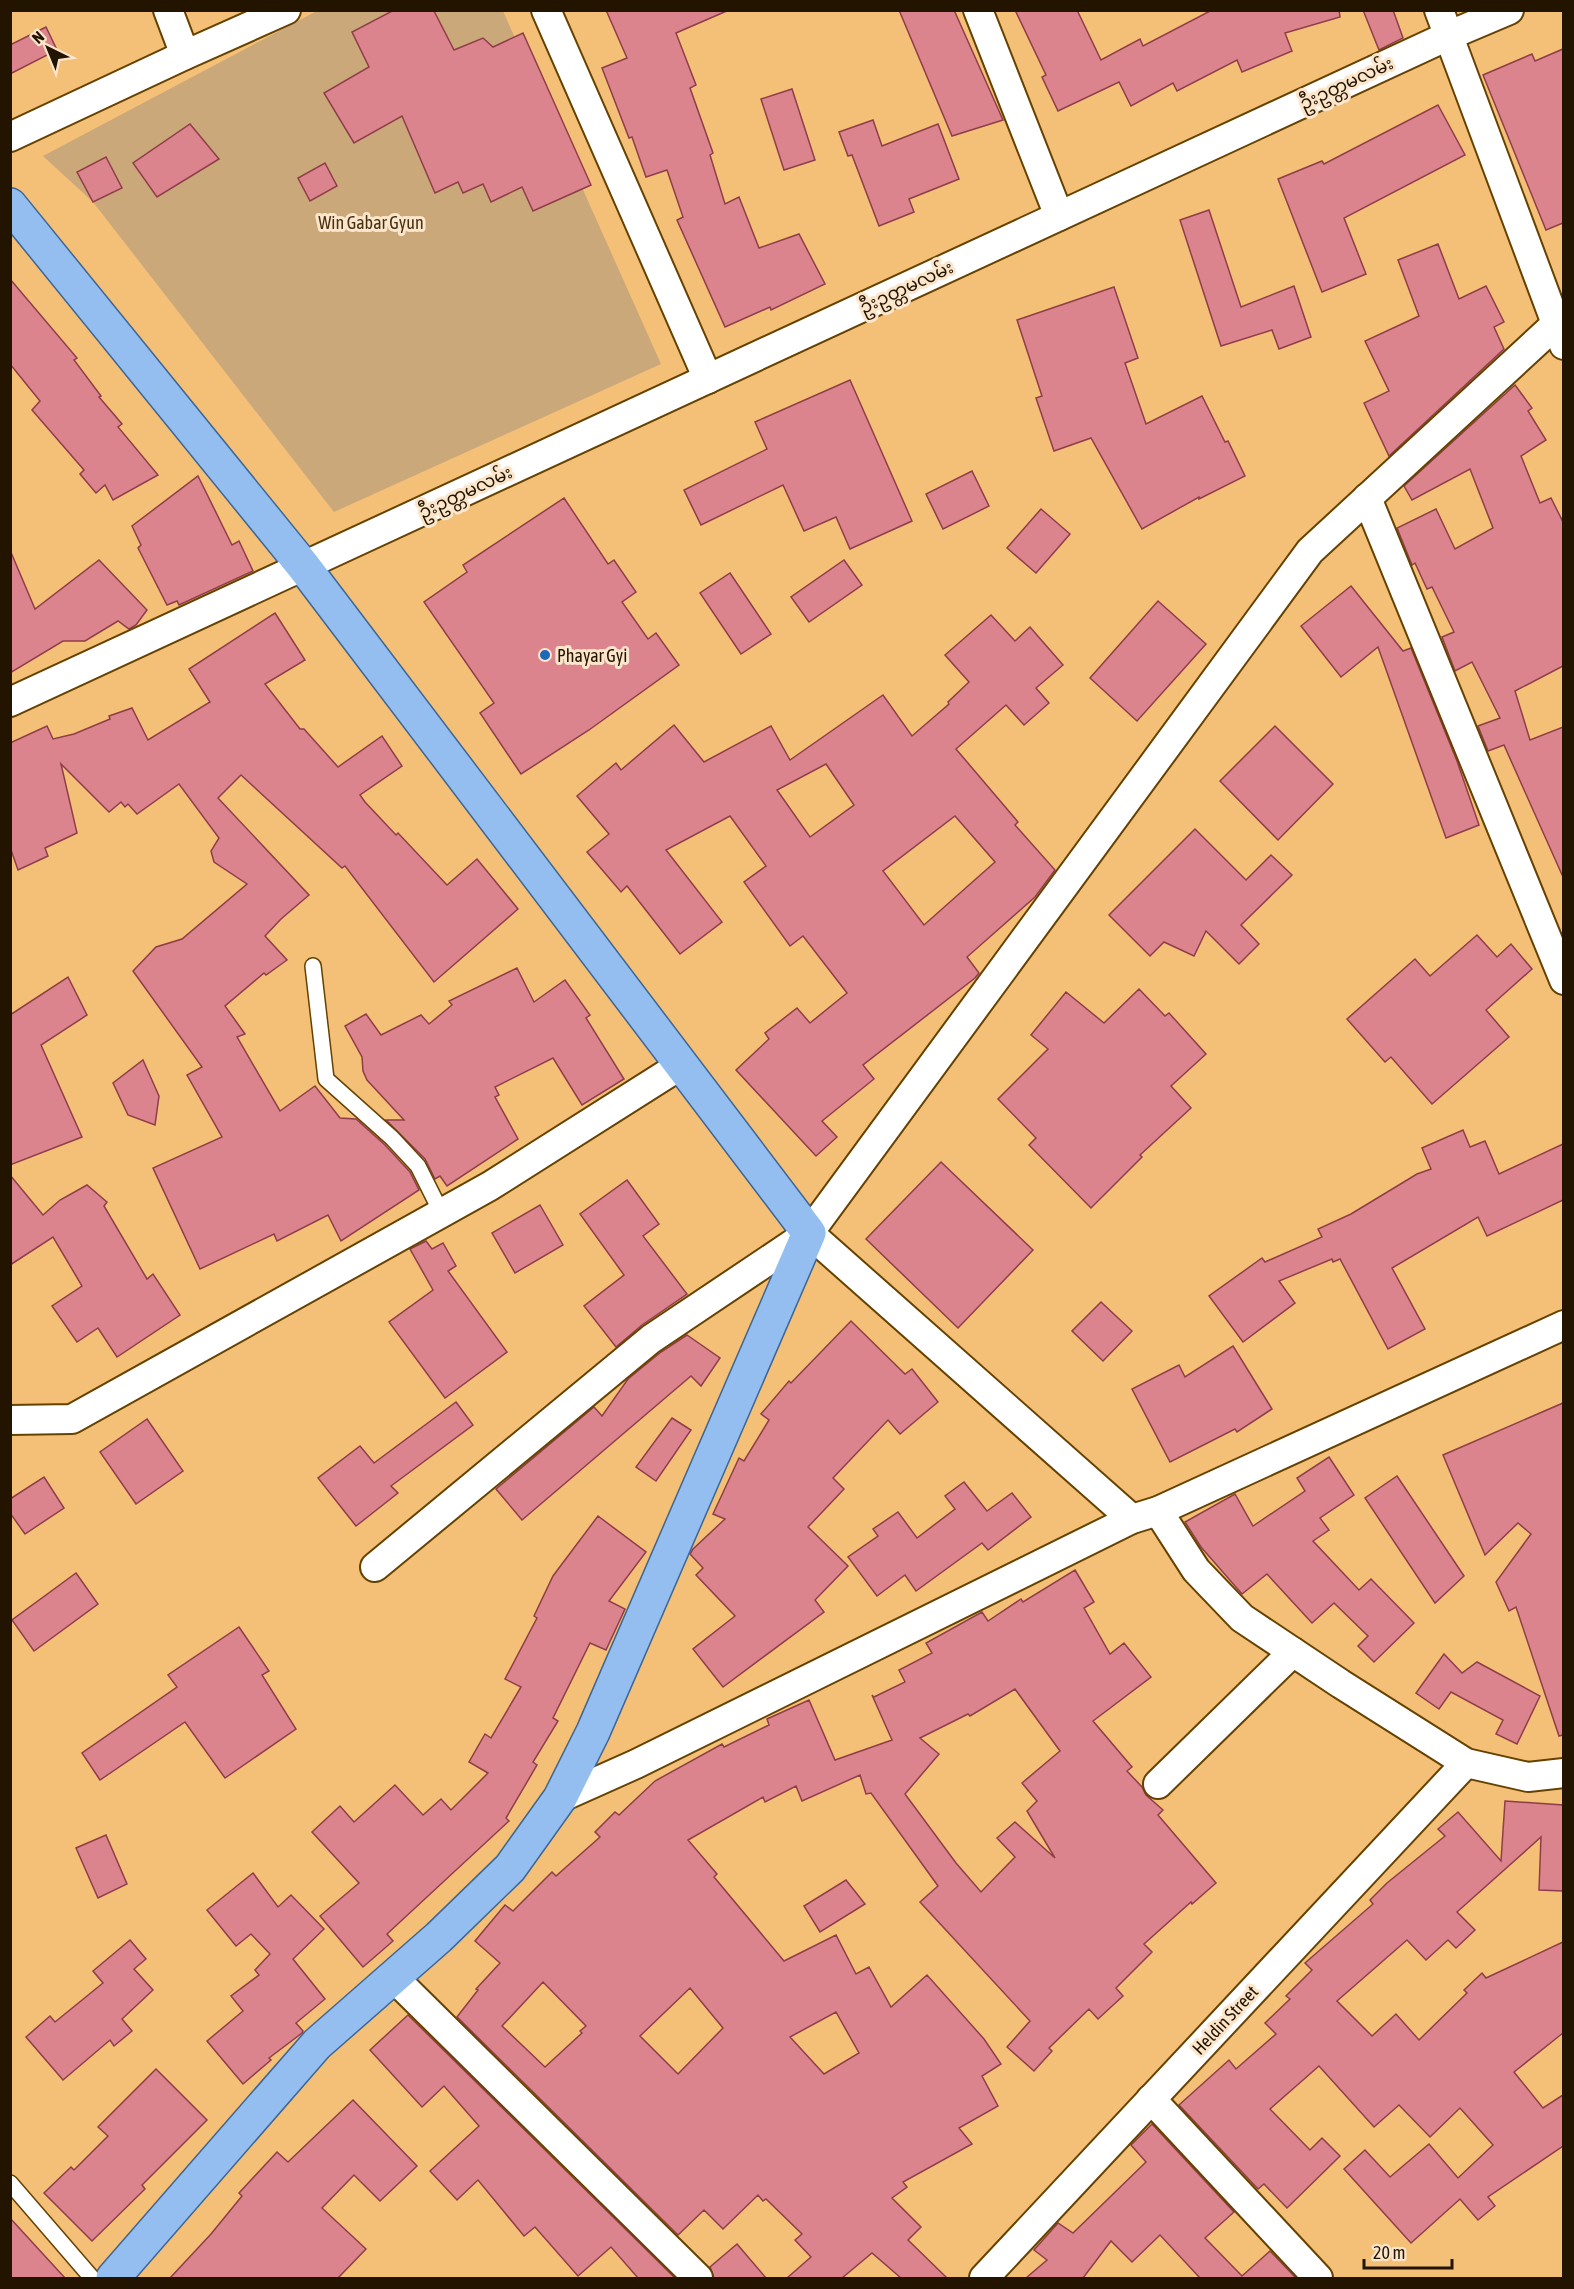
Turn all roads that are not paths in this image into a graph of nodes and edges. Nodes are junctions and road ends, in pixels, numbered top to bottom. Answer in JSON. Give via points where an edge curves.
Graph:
{"nodes":[{"id":1,"x":168,"y":10,"type":"edge"},
{"id":2,"x":286,"y":10,"type":"edge"},
{"id":3,"x":546,"y":10,"type":"edge"},
{"id":4,"x":978,"y":10,"type":"edge"},
{"id":5,"x":1509,"y":10,"type":"edge"},
{"id":6,"x":1445,"y":22,"type":"edge"},
{"id":7,"x":185,"y":55,"type":"junction"},
{"id":8,"x":10,"y":137,"type":"edge"},
{"id":9,"x":10,"y":205,"type":"edge"},
{"id":10,"x":1059,"y":216,"type":"junction"},
{"id":11,"x":1560,"y":334,"type":"edge"},
{"id":12,"x":708,"y":379,"type":"junction"},
{"id":13,"x":1367,"y":498,"type":"junction"},
{"id":14,"x":304,"y":567,"type":"junction"},
{"id":15,"x":10,"y":702,"type":"edge"},
{"id":16,"x":313,"y":966,"type":"dead end"},
{"id":17,"x":1563,"y":980,"type":"edge"},
{"id":18,"x":681,"y":1065,"type":"junction"},
{"id":19,"x":442,"y":1214,"type":"junction"},
{"id":20,"x":808,"y":1233,"type":"junction"},
{"id":21,"x":1563,"y":1325,"type":"edge"},
{"id":22,"x":10,"y":1420,"type":"edge"},
{"id":23,"x":1158,"y":1511,"type":"junction"},
{"id":24,"x":1131,"y":1519,"type":"junction"},
{"id":25,"x":375,"y":1567,"type":"dead end"},
{"id":26,"x":1293,"y":1652,"type":"junction"},
{"id":27,"x":1466,"y":1763,"type":"junction"},
{"id":28,"x":1563,"y":1773,"type":"edge"},
{"id":29,"x":1158,"y":1784,"type":"dead end"},
{"id":30,"x":560,"y":1798,"type":"junction"},
{"id":31,"x":393,"y":1977,"type":"junction"},
{"id":32,"x":1151,"y":2099,"type":"junction"},
{"id":33,"x":10,"y":2183,"type":"edge"},
{"id":34,"x":92,"y":2278,"type":"edge"},
{"id":35,"x":113,"y":2278,"type":"edge"},
{"id":36,"x":698,"y":2278,"type":"edge"},
{"id":37,"x":984,"y":2278,"type":"edge"},
{"id":38,"x":1318,"y":2278,"type":"edge"}],
"edges":[{"from":1,"to":7,"type":"street"},
{"from":2,"to":7,"type":"street"},
{"from":3,"to":12,"type":"street"},
{"from":4,"to":10,"type":"street"},
{"from":5,"to":6,"type":"street","name":"ဦးဥတ္တမလမ်း"},
{"from":6,"to":10,"type":"street","name":"ဦးဥတ္တမလမ်း"},
{"from":6,"to":11,"type":"street"},
{"from":7,"to":8,"type":"street"},
{"from":9,"to":14,"type":"main road"},
{"from":10,"to":12,"type":"street","name":"ဦးဥတ္တမလမ်း"},
{"from":11,"to":13,"type":"street"},
{"from":12,"to":14,"type":"street","name":"ဦးဥတ္တမလမ်း"},
{"from":13,"to":17,"type":"street"},
{"from":13,"to":20,"type":"street","via":[[1310,551]]},
{"from":14,"to":15,"type":"street","name":"ဦးဥတ္တမလမ်း"},
{"from":14,"to":18,"type":"main road"},
{"from":16,"to":19,"type":"lane","via":[[326,1079],[393,1138],[418,1166]]},
{"from":18,"to":19,"type":"street"},
{"from":18,"to":20,"type":"main road"},
{"from":19,"to":22,"type":"street","via":[[72,1419]]},
{"from":20,"to":24,"type":"street"},
{"from":20,"to":25,"type":"street","via":[[651,1339]]},
{"from":20,"to":30,"type":"main road","via":[[593,1732]]},
{"from":21,"to":23,"type":"street"},
{"from":23,"to":24,"type":"street"},
{"from":23,"to":26,"type":"street","via":[[1196,1570],[1242,1618]]},
{"from":24,"to":30,"type":"street"},
{"from":26,"to":27,"type":"street"},
{"from":26,"to":29,"type":"street"},
{"from":27,"to":28,"type":"street","via":[[1528,1777]]},
{"from":27,"to":32,"type":"street","name":"Heldin Street"},
{"from":30,"to":31,"type":"main road","via":[[510,1868]]},
{"from":31,"to":35,"type":"main road","via":[[317,2044]]},
{"from":31,"to":36,"type":"street"},
{"from":32,"to":37,"type":"street","name":"Heldin Street"},
{"from":32,"to":38,"type":"street"},
{"from":33,"to":34,"type":"lane"}]}
